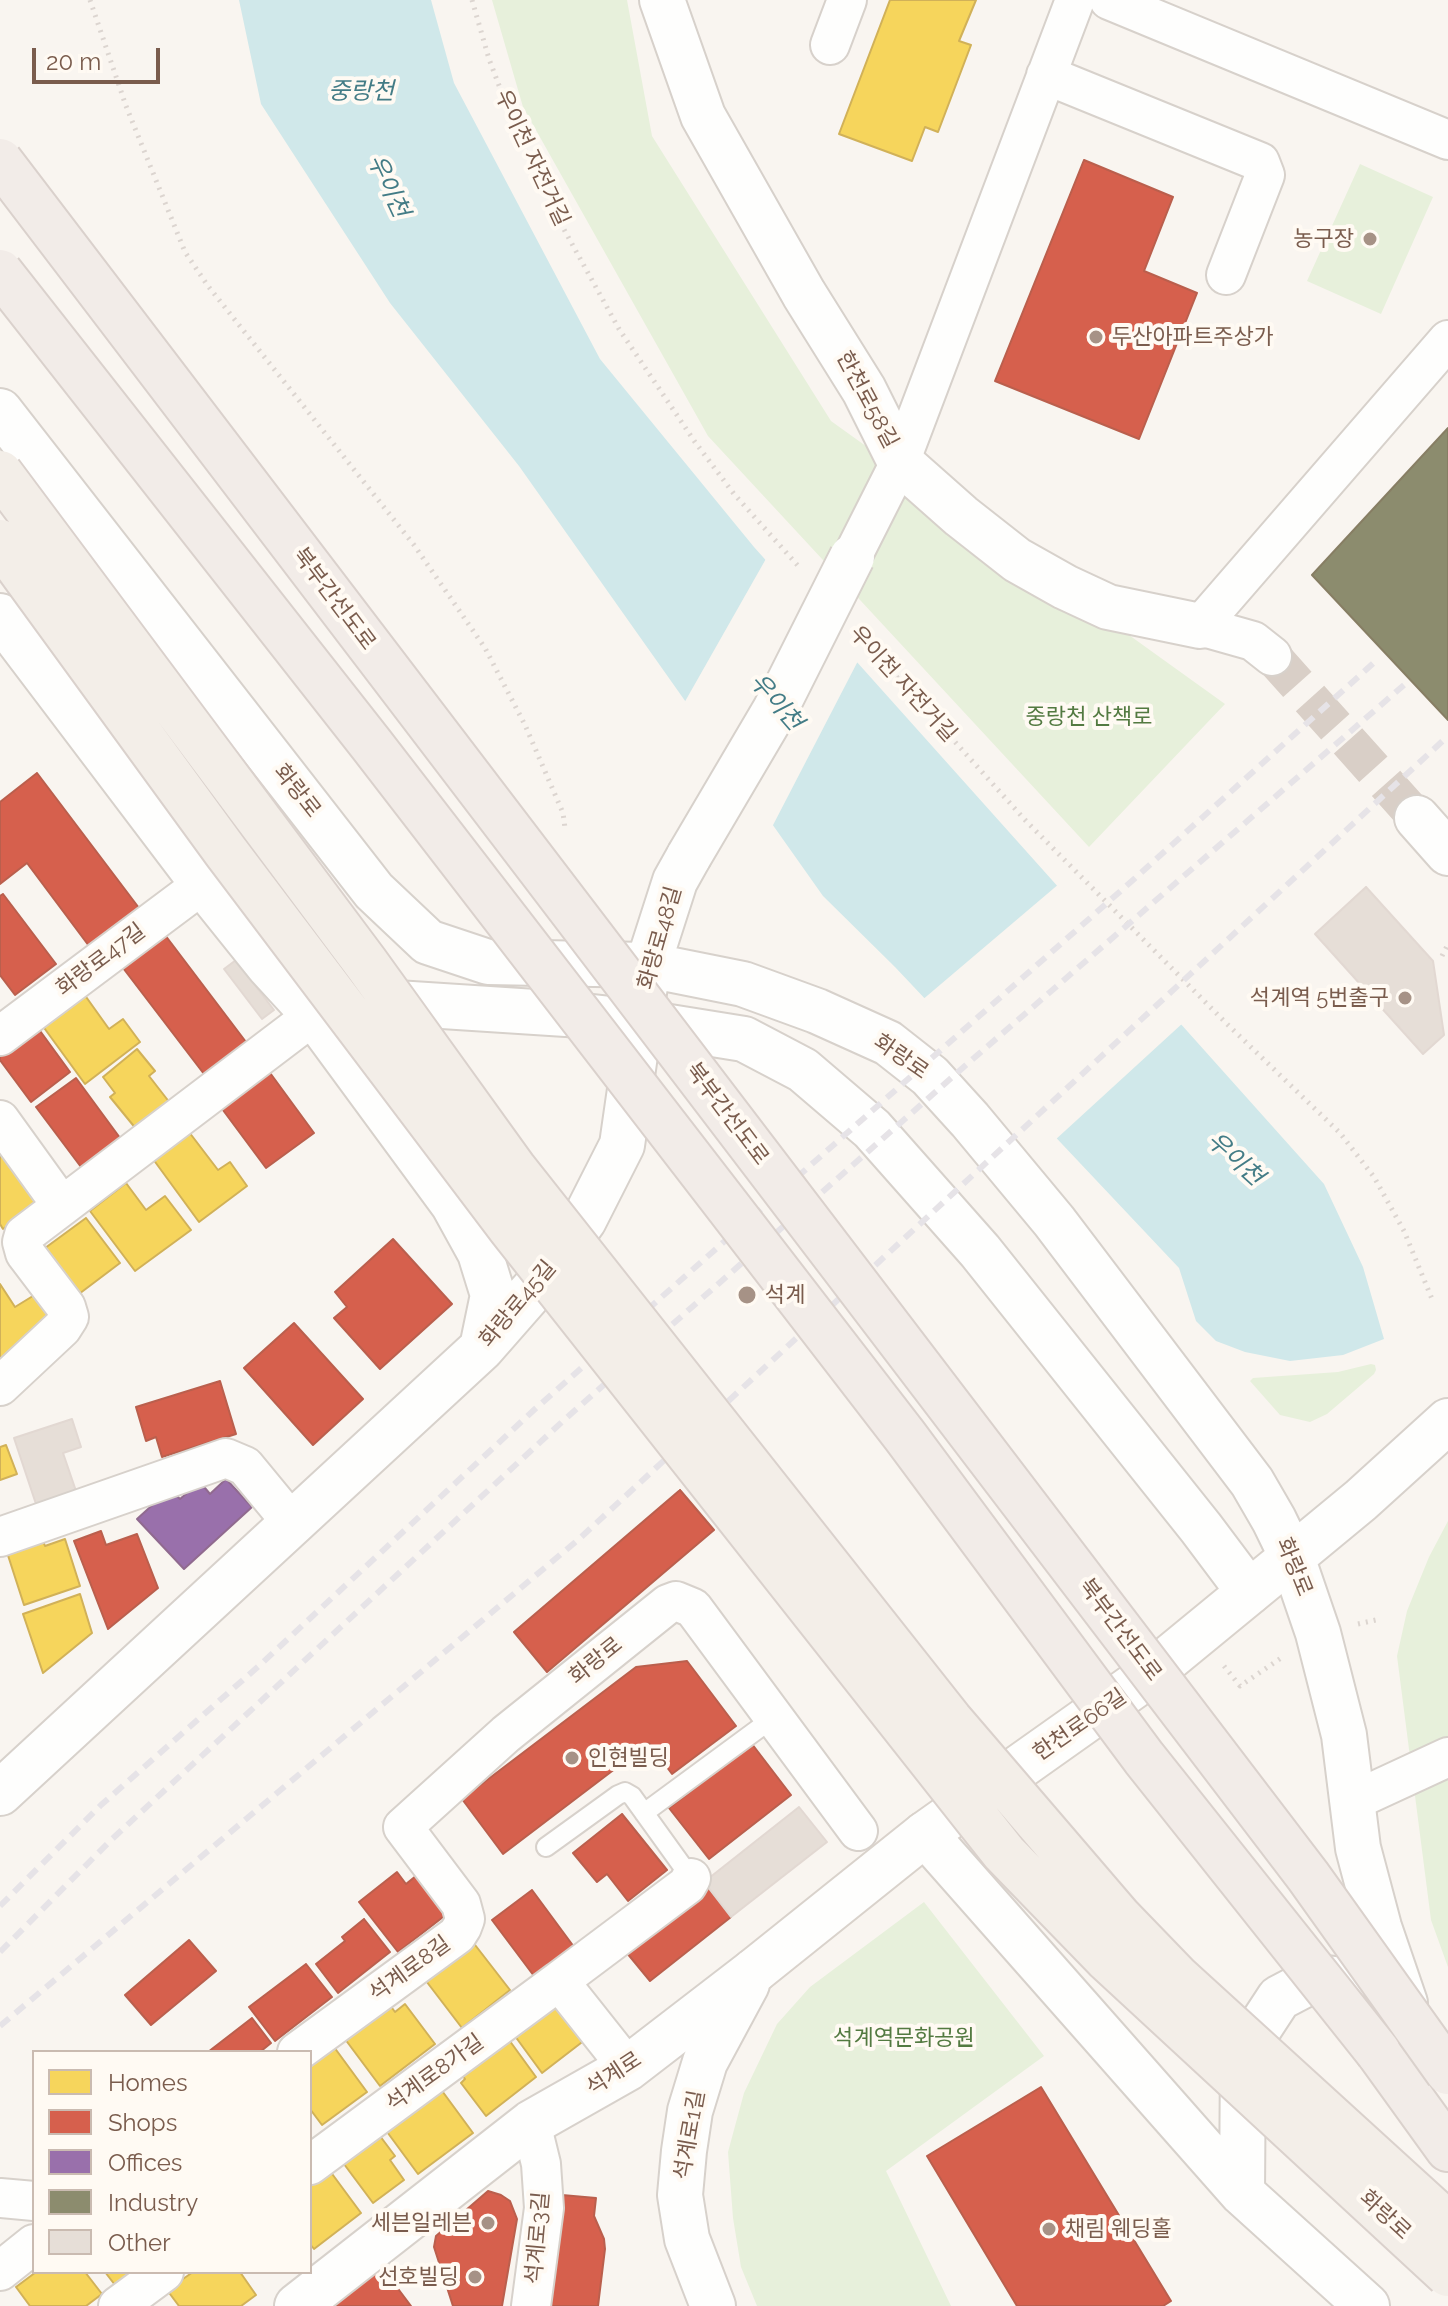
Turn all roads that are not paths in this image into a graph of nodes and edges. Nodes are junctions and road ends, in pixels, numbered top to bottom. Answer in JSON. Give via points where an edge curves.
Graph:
{"nodes":[{"id":1,"x":662,"y":0,"type":"edge"},
{"id":2,"x":847,"y":0,"type":"edge"},
{"id":3,"x":1075,"y":0,"type":"edge"},
{"id":4,"x":1109,"y":0,"type":"edge"},
{"id":5,"x":830,"y":45,"type":"dead end"},
{"id":6,"x":1046,"y":75,"type":"junction"},
{"id":7,"x":1448,"y":140,"type":"edge"},
{"id":8,"x":0,"y":161,"type":"edge"},
{"id":9,"x":0,"y":272,"type":"edge"},
{"id":10,"x":1226,"y":275,"type":"dead end"},
{"id":11,"x":1448,"y":340,"type":"edge"},
{"id":12,"x":0,"y":411,"type":"edge"},
{"id":13,"x":900,"y":462,"type":"junction"},
{"id":14,"x":0,"y":473,"type":"edge"},
{"id":15,"x":0,"y":542,"type":"edge"},
{"id":16,"x":852,"y":557,"type":"joint"},
{"id":17,"x":0,"y":616,"type":"edge"},
{"id":18,"x":1200,"y":626,"type":"junction"},
{"id":19,"x":1272,"y":656,"type":"tunnel mouth"},
{"id":20,"x":314,"y":813,"type":"junction"},
{"id":21,"x":1417,"y":818,"type":"tunnel mouth"},
{"id":22,"x":1448,"y":853,"type":"edge"},
{"id":23,"x":203,"y":884,"type":"junction"},
{"id":24,"x":268,"y":965,"type":"junction"},
{"id":25,"x":648,"y":965,"type":"junction"},
{"id":26,"x":314,"y":1015,"type":"junction"},
{"id":27,"x":638,"y":1022,"type":"junction"},
{"id":28,"x":0,"y":1036,"type":"edge"},
{"id":29,"x":0,"y":1120,"type":"edge"},
{"id":30,"x":62,"y":1206,"type":"junction"},
{"id":31,"x":482,"y":1348,"type":"junction"},
{"id":32,"x":0,"y":1386,"type":"edge"},
{"id":33,"x":1448,"y":1421,"type":"edge"},
{"id":34,"x":292,"y":1523,"type":"junction"},
{"id":35,"x":0,"y":1537,"type":"edge"},
{"id":36,"x":1292,"y":1557,"type":"junction"},
{"id":37,"x":1249,"y":1592,"type":"junction"},
{"id":38,"x":773,"y":1718,"type":"junction"},
{"id":39,"x":1448,"y":1757,"type":"edge"},
{"id":40,"x":0,"y":1793,"type":"edge"},
{"id":41,"x":1353,"y":1801,"type":"junction"},
{"id":42,"x":644,"y":1813,"type":"junction"},
{"id":43,"x":403,"y":1827,"type":"joint"},
{"id":44,"x":858,"y":1831,"type":"dead end"},
{"id":45,"x":925,"y":1834,"type":"junction"},
{"id":46,"x":546,"y":1847,"type":"dead end"},
{"id":47,"x":691,"y":1878,"type":"joint"},
{"id":48,"x":754,"y":1971,"type":"junction"},
{"id":49,"x":559,"y":1981,"type":"junction"},
{"id":50,"x":1409,"y":2017,"type":"junction"},
{"id":51,"x":300,"y":2050,"type":"edge"},
{"id":52,"x":628,"y":2068,"type":"junction"},
{"id":53,"x":1448,"y":2070,"type":"edge"},
{"id":54,"x":531,"y":2123,"type":"junction"},
{"id":55,"x":1448,"y":2149,"type":"edge"},
{"id":56,"x":312,"y":2164,"type":"edge"},
{"id":57,"x":1242,"y":2193,"type":"junction"},
{"id":58,"x":0,"y":2198,"type":"edge"},
{"id":59,"x":32,"y":2201,"type":"edge"},
{"id":60,"x":1448,"y":2224,"type":"edge"},
{"id":61,"x":32,"y":2246,"type":"edge"},
{"id":62,"x":0,"y":2271,"type":"edge"},
{"id":63,"x":161,"y":2274,"type":"edge"},
{"id":64,"x":1448,"y":2274,"type":"edge"},
{"id":65,"x":118,"y":2306,"type":"edge"},
{"id":66,"x":297,"y":2306,"type":"edge"},
{"id":67,"x":531,"y":2306,"type":"edge"},
{"id":68,"x":713,"y":2306,"type":"edge"},
{"id":69,"x":1367,"y":2306,"type":"edge"}],
"edges":[{"from":1,"to":13,"type":"street","name":"한천로58길","via":[[703,116],[864,390]]},
{"from":2,"to":5,"type":"street"},
{"from":3,"to":6,"type":"street"},
{"from":4,"to":7,"type":"street"},
{"from":6,"to":10,"type":"street","via":[[1260,162],[1265,175]]},
{"from":6,"to":13,"type":"street"},
{"from":8,"to":53,"type":"highway","name":"북부간선도로","bridge":true,"via":[[1308,1876]]},
{"from":9,"to":55,"type":"highway","bridge":true,"via":[[905,1436],[1144,1758],[1378,2052]]},
{"from":11,"to":18,"type":"street"},
{"from":12,"to":20,"type":"street","name":"화랑로"},
{"from":13,"to":16,"type":"street"},
{"from":13,"to":18,"type":"street","name":"한천로58길","via":[[1017,560],[1065,587],[1108,607]]},
{"from":14,"to":60,"type":"main road","name":"화랑로","bridge":true,"via":[[515,1170],[950,1720],[1177,1977]]},
{"from":15,"to":64,"type":"main road","name":"화랑로","bridge":true,"via":[[511,1229],[1004,1853],[1106,1958]]},
{"from":16,"to":25,"type":"street","name":"화랑로48길","bridge":true,"via":[[775,710],[675,881]]},
{"from":17,"to":23,"type":"street"},
{"from":18,"to":19,"type":"street","name":"한천로58길","via":[[1253,641]]},
{"from":20,"to":23,"type":"street","via":[[310,853],[286,882],[258,890]]},
{"from":20,"to":25,"type":"street","name":"화랑로","via":[[374,891],[428,942],[488,962]]},
{"from":21,"to":22,"type":"street"},
{"from":23,"to":24,"type":"street"},
{"from":23,"to":28,"type":"street","name":"화랑로47길"},
{"from":24,"to":26,"type":"street"},
{"from":24,"to":27,"type":"street","via":[[314,986],[396,1003]]},
{"from":25,"to":27,"type":"street","name":"화랑로48길"},
{"from":25,"to":36,"type":"street","name":"화랑로","via":[[743,984],[817,1011],[888,1043],[930,1076],[1054,1221],[1252,1482]]},
{"from":26,"to":30,"type":"street"},
{"from":26,"to":31,"type":"street","via":[[453,1204],[480,1253],[493,1295]]},
{"from":27,"to":31,"type":"street","name":"화랑로45길","via":[[622,1145],[584,1220],[539,1283]]},
{"from":27,"to":37,"type":"street","via":[[744,1039],[803,1070],[872,1129],[980,1251]]},
{"from":29,"to":30,"type":"street"},
{"from":30,"to":32,"type":"street","via":[[28,1231],[22,1242],[69,1317]]},
{"from":31,"to":34,"type":"street","name":"화랑로45길"},
{"from":33,"to":36,"type":"street","name":"한천로66길"},
{"from":34,"to":35,"type":"street","via":[[245,1466],[226,1458]]},
{"from":34,"to":40,"type":"street","name":"화랑로45길"},
{"from":36,"to":37,"type":"street","name":"한천로66길"},
{"from":36,"to":41,"type":"street","name":"화랑로","via":[[1344,1735]]},
{"from":37,"to":45,"type":"street","name":"한천로66길","via":[[1141,1681]]},
{"from":38,"to":42,"type":"lane"},
{"from":38,"to":43,"type":"street","name":"화랑로","via":[[693,1608],[676,1601],[506,1734]]},
{"from":38,"to":44,"type":"street","name":"화랑로"},
{"from":39,"to":41,"type":"street"},
{"from":41,"to":50,"type":"street","name":"화랑로","via":[[1379,1927]]},
{"from":42,"to":46,"type":"lane","via":[[632,1796],[621,1793]]},
{"from":42,"to":47,"type":"lane"},
{"from":43,"to":51,"type":"street","name":"석계로8길","via":[[461,1904],[462,1927]]},
{"from":45,"to":48,"type":"street","name":"석계로"},
{"from":45,"to":57,"type":"street"},
{"from":47,"to":49,"type":"street","name":"석계로8가길"},
{"from":48,"to":52,"type":"street","name":"석계로"},
{"from":48,"to":68,"type":"street","name":"석계로1길","via":[[705,2062],[684,2151],[680,2195],[687,2239]]},
{"from":49,"to":52,"type":"street"},
{"from":49,"to":56,"type":"street","name":"석계로8가길"},
{"from":50,"to":53,"type":"street","name":"화랑로"},
{"from":50,"to":57,"type":"street","via":[[1380,1985],[1319,1977],[1279,1998],[1243,2053]]},
{"from":52,"to":54,"type":"street","name":"석계로"},
{"from":54,"to":66,"type":"street","name":"석계로"},
{"from":54,"to":67,"type":"street","name":"석계로3길","via":[[544,2208]]},
{"from":57,"to":69,"type":"street"},
{"from":58,"to":59,"type":"street"},
{"from":61,"to":62,"type":"street"},
{"from":63,"to":65,"type":"street"}]}
